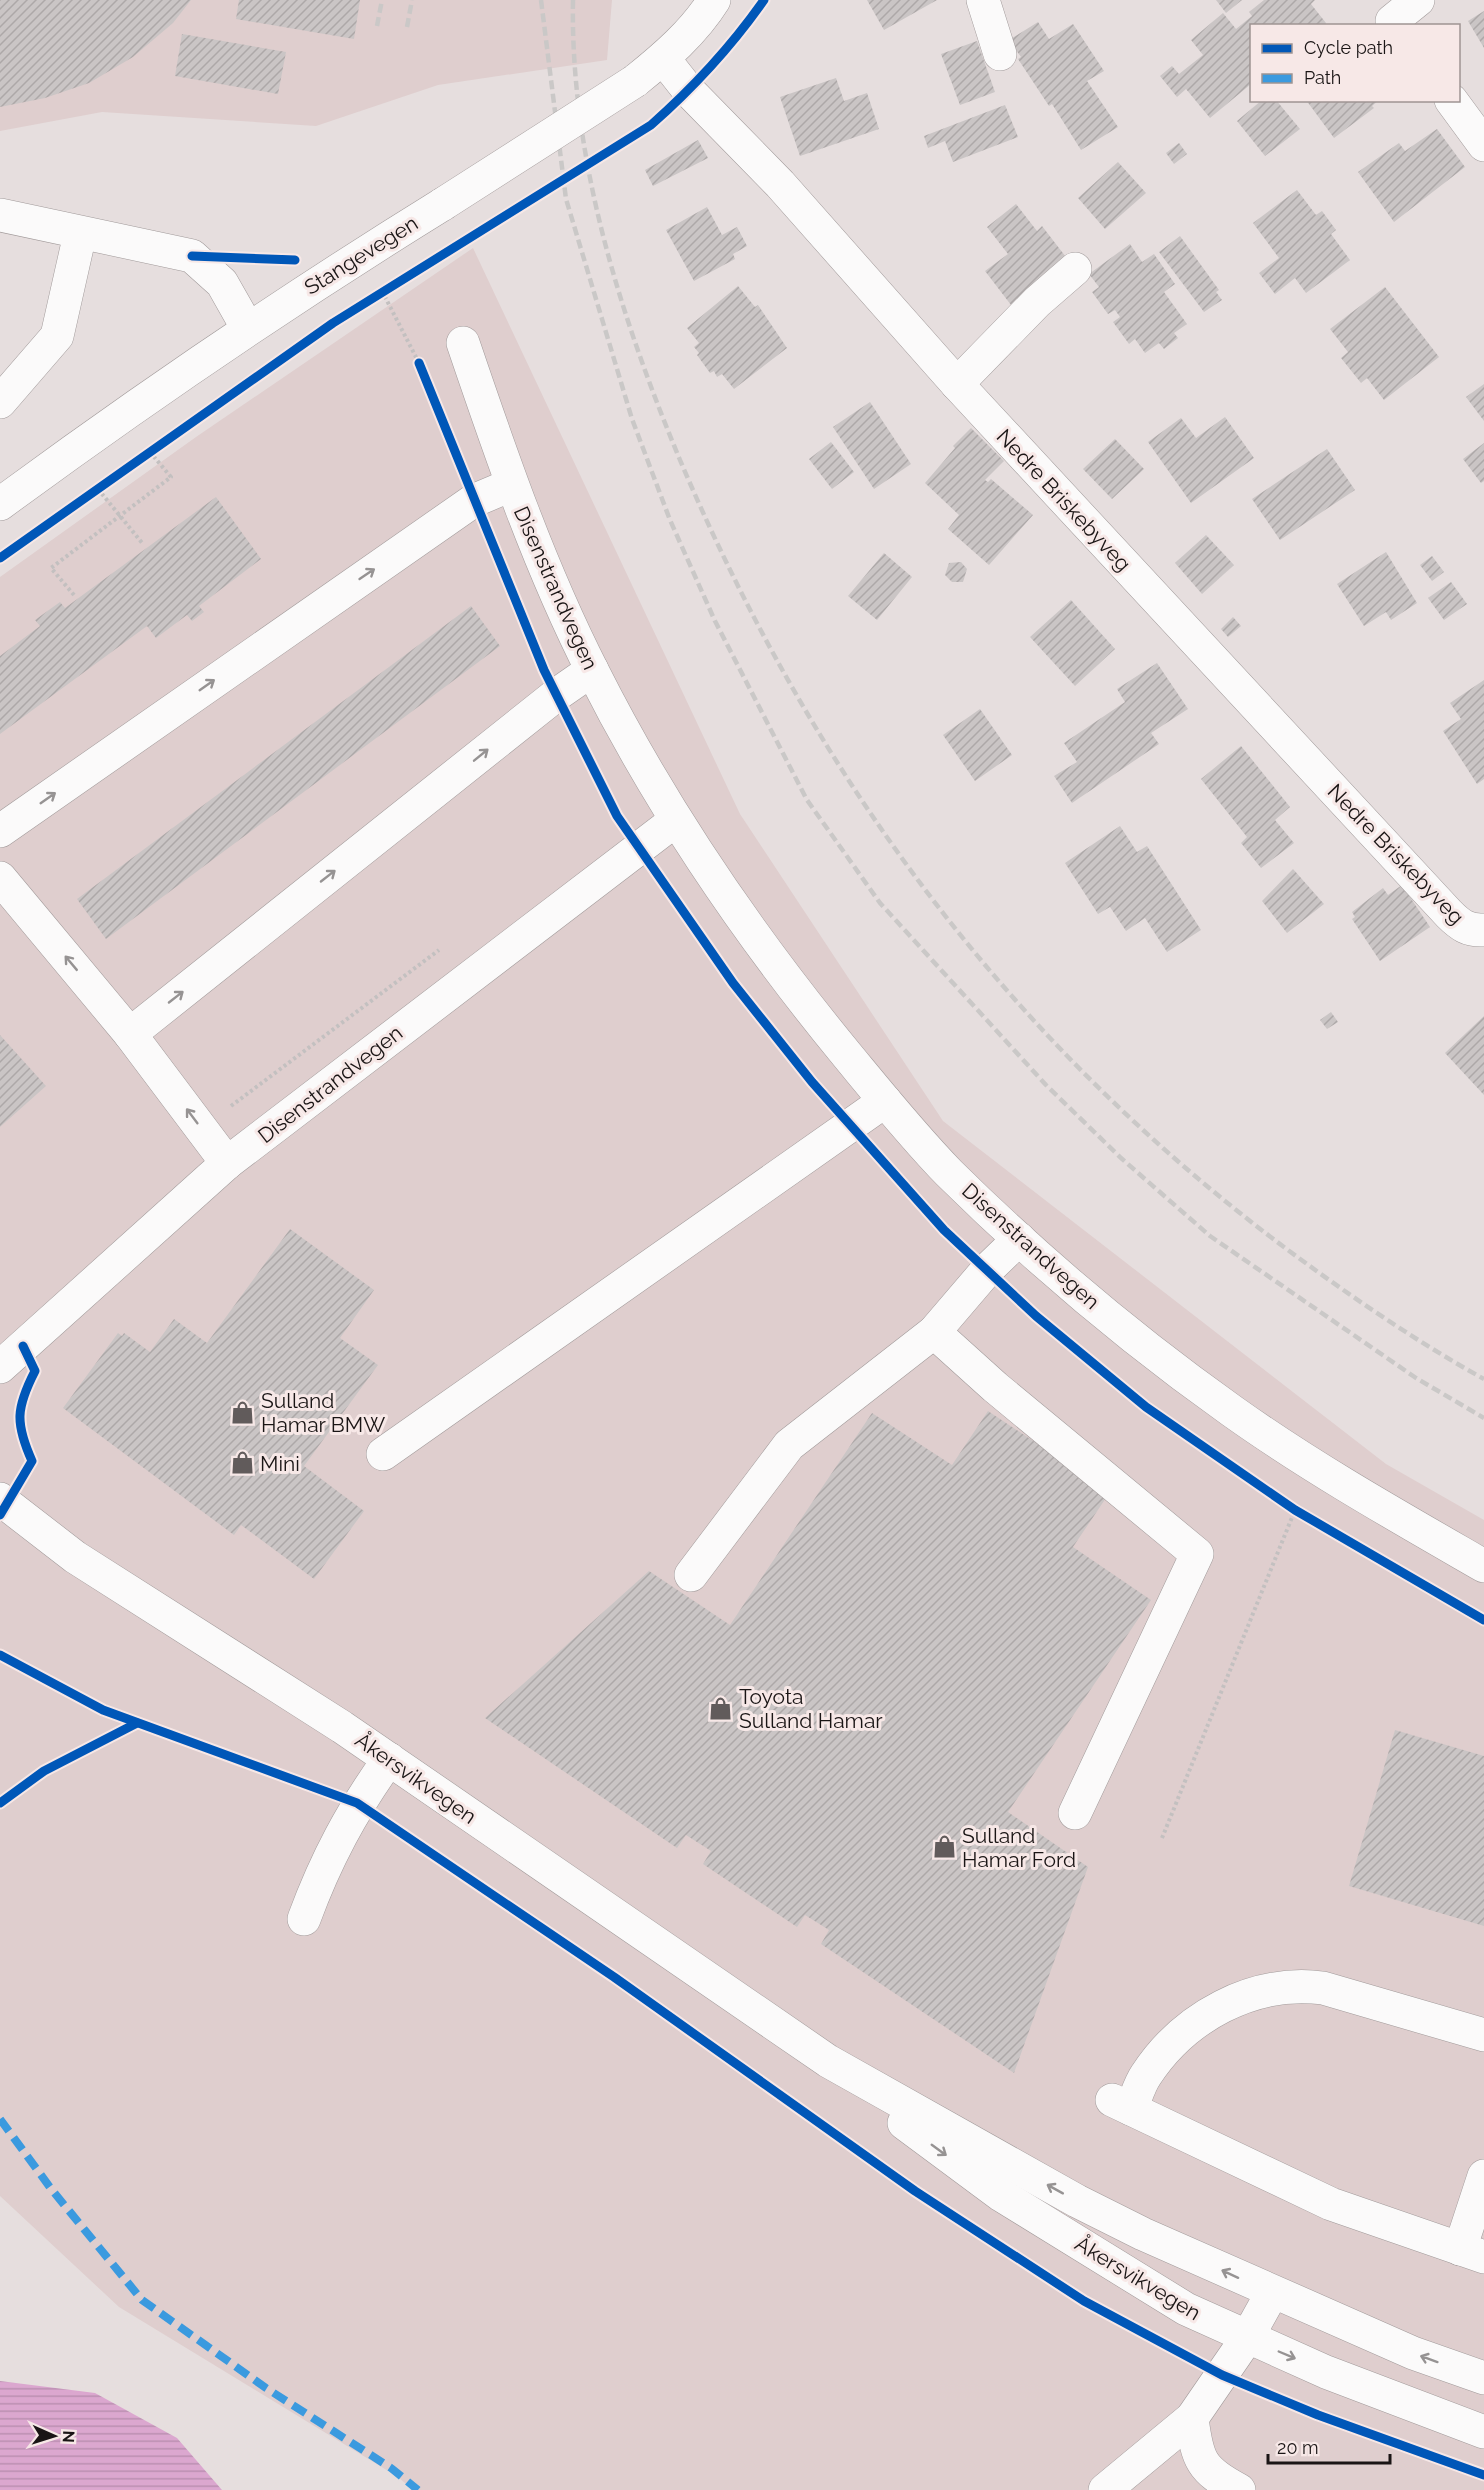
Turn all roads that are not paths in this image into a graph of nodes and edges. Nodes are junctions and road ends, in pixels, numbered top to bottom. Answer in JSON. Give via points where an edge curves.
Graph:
{"nodes":[{"id":1,"x":714,"y":0,"type":"edge"},
{"id":2,"x":982,"y":0,"type":"edge"},
{"id":3,"x":1418,"y":0,"type":"edge"},
{"id":4,"x":1388,"y":15,"type":"edge"},
{"id":5,"x":1000,"y":54,"type":"dead end"},
{"id":6,"x":663,"y":58,"type":"junction"},
{"id":7,"x":1453,"y":102,"type":"edge"},
{"id":8,"x":1482,"y":140,"type":"edge"},
{"id":9,"x":0,"y":215,"type":"edge"},
{"id":10,"x":80,"y":234,"type":"junction"},
{"id":11,"x":1076,"y":269,"type":"dead end"},
{"id":12,"x":248,"y":328,"type":"junction"},
{"id":13,"x":463,"y":343,"type":"dead end"},
{"id":14,"x":957,"y":384,"type":"junction"},
{"id":15,"x":0,"y":402,"type":"edge"},
{"id":16,"x":511,"y":485,"type":"junction"},
{"id":17,"x":0,"y":504,"type":"edge"},
{"id":18,"x":592,"y":670,"type":"junction"},
{"id":19,"x":676,"y":820,"type":"junction"},
{"id":20,"x":0,"y":831,"type":"edge"},
{"id":21,"x":0,"y":878,"type":"edge"},
{"id":22,"x":1479,"y":930,"type":"edge"},
{"id":23,"x":130,"y":1034,"type":"junction"},
{"id":24,"x":885,"y":1101,"type":"junction"},
{"id":25,"x":227,"y":1163,"type":"junction"},
{"id":26,"x":1018,"y":1239,"type":"junction"},
{"id":27,"x":934,"y":1332,"type":"junction"},
{"id":28,"x":0,"y":1367,"type":"edge"},
{"id":29,"x":383,"y":1454,"type":"dead end"},
{"id":30,"x":0,"y":1499,"type":"edge"},
{"id":31,"x":1484,"y":1566,"type":"edge"},
{"id":32,"x":691,"y":1575,"type":"dead end"},
{"id":33,"x":389,"y":1759,"type":"junction"},
{"id":34,"x":1075,"y":1813,"type":"dead end"},
{"id":35,"x":304,"y":1919,"type":"dead end"},
{"id":36,"x":1484,"y":2035,"type":"edge"},
{"id":37,"x":828,"y":2061,"type":"junction"},
{"id":38,"x":1484,"y":2176,"type":"edge"},
{"id":39,"x":1472,"y":2253,"type":"edge"},
{"id":40,"x":1272,"y":2293,"type":"junction"},
{"id":41,"x":1247,"y":2338,"type":"junction"},
{"id":42,"x":1484,"y":2378,"type":"edge"},
{"id":43,"x":1192,"y":2418,"type":"junction"},
{"id":44,"x":1484,"y":2432,"type":"edge"},
{"id":45,"x":1204,"y":2481,"type":"edge"},
{"id":46,"x":1105,"y":2490,"type":"edge"},
{"id":47,"x":1239,"y":2490,"type":"edge"}],
"edges":[{"from":1,"to":6,"type":"street","name":"Stangevegen"},
{"from":2,"to":5,"type":"street"},
{"from":3,"to":4,"type":"street"},
{"from":6,"to":12,"type":"street","name":"Stangevegen","bridge":true,"via":[[635,81]]},
{"from":6,"to":14,"type":"street","name":"Nedre Briskebyveg"},
{"from":7,"to":8,"type":"street"},
{"from":9,"to":10,"type":"street"},
{"from":10,"to":12,"type":"street","via":[[192,256],[222,283]]},
{"from":10,"to":15,"type":"street","via":[[57,336]]},
{"from":11,"to":14,"type":"street","via":[[1037,302]]},
{"from":12,"to":17,"type":"street","name":"Stangevegen"},
{"from":13,"to":16,"type":"street","name":"Disenstrandvegen"},
{"from":14,"to":22,"type":"street","name":"Nedre Briskebyveg","via":[[1449,914],[1461,926]]},
{"from":16,"to":18,"type":"street","name":"Disenstrandvegen"},
{"from":20,"to":16,"type":"street","one_way":true,"via":[[473,501]]},
{"from":18,"to":19,"type":"street","name":"Disenstrandvegen"},
{"from":23,"to":18,"type":"street","one_way":true},
{"from":19,"to":24,"type":"street","name":"Disenstrandvegen","via":[[743,922]]},
{"from":19,"to":25,"type":"street","name":"Disenstrandvegen"},
{"from":23,"to":21,"type":"street","one_way":true},
{"from":25,"to":23,"type":"street","one_way":true},
{"from":24,"to":26,"type":"street","name":"Disenstrandvegen","via":[[947,1170]]},
{"from":24,"to":29,"type":"street"},
{"from":25,"to":28,"type":"street","name":"Disenstrandvegen"},
{"from":26,"to":27,"type":"street"},
{"from":26,"to":31,"type":"street","name":"Disenstrandvegen","via":[[1121,1327],[1233,1412],[1368,1499]]},
{"from":27,"to":32,"type":"street","via":[[789,1445]]},
{"from":27,"to":34,"type":"street","via":[[1197,1554]]},
{"from":30,"to":33,"type":"street","name":"Åkersvikvegen","via":[[75,1557]]},
{"from":33,"to":35,"type":"street","via":[[357,1803],[323,1868]]},
{"from":33,"to":37,"type":"street","name":"Åkersvikvegen"},
{"from":36,"to":39,"type":"street","via":[[1323,1988],[1298,1984],[1266,1990],[1221,2005],[1190,2028],[1163,2051],[1122,2104],[1331,2204]]},
{"from":40,"to":37,"type":"street","name":"Åkersvikvegen","one_way":true,"via":[[1077,2201]]},
{"from":37,"to":41,"type":"street","name":"Åkersvikvegen","one_way":true,"via":[[917,2134],[1001,2195],[1186,2309]]},
{"from":38,"to":39,"type":"street"},
{"from":40,"to":41,"type":"street"},
{"from":42,"to":40,"type":"street","name":"Åkersvikvegen","one_way":true,"via":[[1413,2353]]},
{"from":41,"to":43,"type":"street"},
{"from":41,"to":44,"type":"street","name":"Åkersvikvegen","one_way":true},
{"from":43,"to":45,"type":"street"},
{"from":43,"to":46,"type":"street"},
{"from":45,"to":47,"type":"street"}]}
